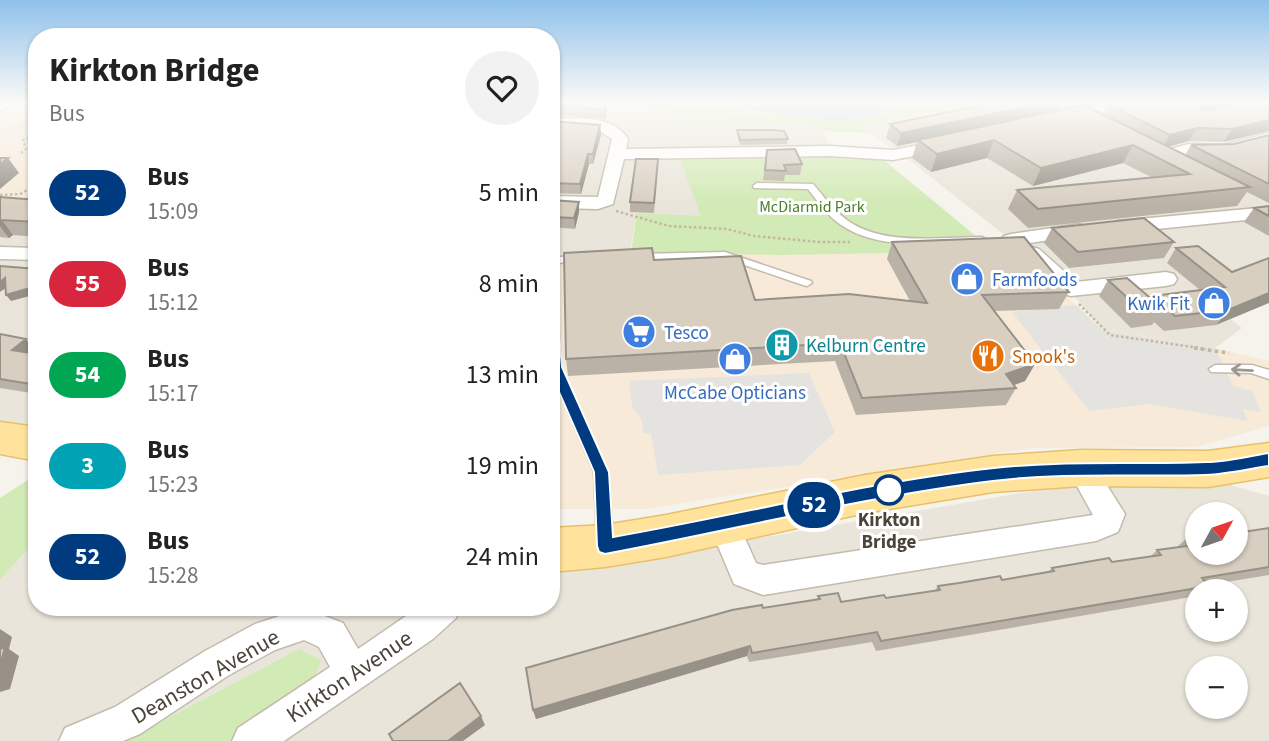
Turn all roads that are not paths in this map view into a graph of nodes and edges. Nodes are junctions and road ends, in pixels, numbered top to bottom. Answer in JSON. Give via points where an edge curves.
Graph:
{"nodes":[{"id":1,"x":619,"y":137,"type":"edge"},
{"id":2,"x":960,"y":141,"type":"edge"},
{"id":3,"x":1265,"y":142,"type":"edge"},
{"id":4,"x":618,"y":154,"type":"junction"},
{"id":5,"x":1185,"y":169,"type":"edge"},
{"id":6,"x":757,"y":186,"type":"dead end"},
{"id":7,"x":1242,"y":200,"type":"edge"},
{"id":8,"x":560,"y":202,"type":"edge"},
{"id":9,"x":1267,"y":212,"type":"edge"},
{"id":10,"x":1015,"y":240,"type":"junction"},
{"id":11,"x":0,"y":253,"type":"edge"},
{"id":12,"x":28,"y":254,"type":"edge"},
{"id":13,"x":596,"y":257,"type":"edge"},
{"id":14,"x":629,"y":257,"type":"edge"},
{"id":15,"x":560,"y":260,"type":"edge"},
{"id":16,"x":1166,"y":279,"type":"dead end"},
{"id":17,"x":807,"y":283,"type":"dead end"},
{"id":18,"x":1215,"y":369,"type":"dead end"},
{"id":19,"x":1269,"y":375,"type":"edge"},
{"id":20,"x":560,"y":378,"type":"edge"},
{"id":21,"x":0,"y":438,"type":"edge"},
{"id":22,"x":28,"y":443,"type":"edge"},
{"id":23,"x":1269,"y":460,"type":"edge"},
{"id":24,"x":1081,"y":468,"type":"junction"},
{"id":25,"x":1208,"y":469,"type":"junction"},
{"id":26,"x":1269,"y":485,"type":"edge"},
{"id":27,"x":723,"y":525,"type":"junction"},
{"id":28,"x":605,"y":546,"type":"junction"},
{"id":29,"x":560,"y":550,"type":"edge"},
{"id":30,"x":434,"y":616,"type":"edge"},
{"id":31,"x":353,"y":674,"type":"junction"},
{"id":32,"x":78,"y":741,"type":"edge"},
{"id":33,"x":251,"y":741,"type":"edge"}],
"edges":[{"from":1,"to":4,"type":"street"},
{"from":2,"to":4,"type":"street","via":[[893,155],[830,151]]},
{"from":3,"to":5,"type":"street","via":[[1156,154]]},
{"from":4,"to":8,"type":"street","via":[[606,200]]},
{"from":6,"to":10,"type":"lane","via":[[810,186],[842,221],[876,237]]},
{"from":7,"to":9,"type":"street"},
{"from":9,"to":10,"type":"street"},
{"from":10,"to":16,"type":"street","via":[[1072,289]]},
{"from":11,"to":12,"type":"street"},
{"from":13,"to":15,"type":"lane"},
{"from":14,"to":17,"type":"lane","via":[[725,255]]},
{"from":19,"to":18,"type":"lane","one_way":true,"via":[[1252,369]]},
{"from":20,"to":28,"type":"lane","via":[[601,472]]},
{"from":21,"to":22,"type":"main road"},
{"from":23,"to":25,"type":"main road"},
{"from":24,"to":25,"type":"main road"},
{"from":24,"to":27,"type":"main road","via":[[993,474],[889,490]]},
{"from":24,"to":27,"type":"street","via":[[1110,514],[1107,523],[1096,528],[763,580],[744,574]]},
{"from":25,"to":26,"type":"main road"},
{"from":27,"to":28,"type":"main road"},
{"from":28,"to":29,"type":"main road"},
{"from":30,"to":31,"type":"street","name":"Kirkton Avenue"},
{"from":31,"to":32,"type":"street","name":"Deanston Avenue","via":[[331,635],[304,624],[267,636],[127,721]]},
{"from":31,"to":33,"type":"street","name":"Kirkton Avenue"}]}
